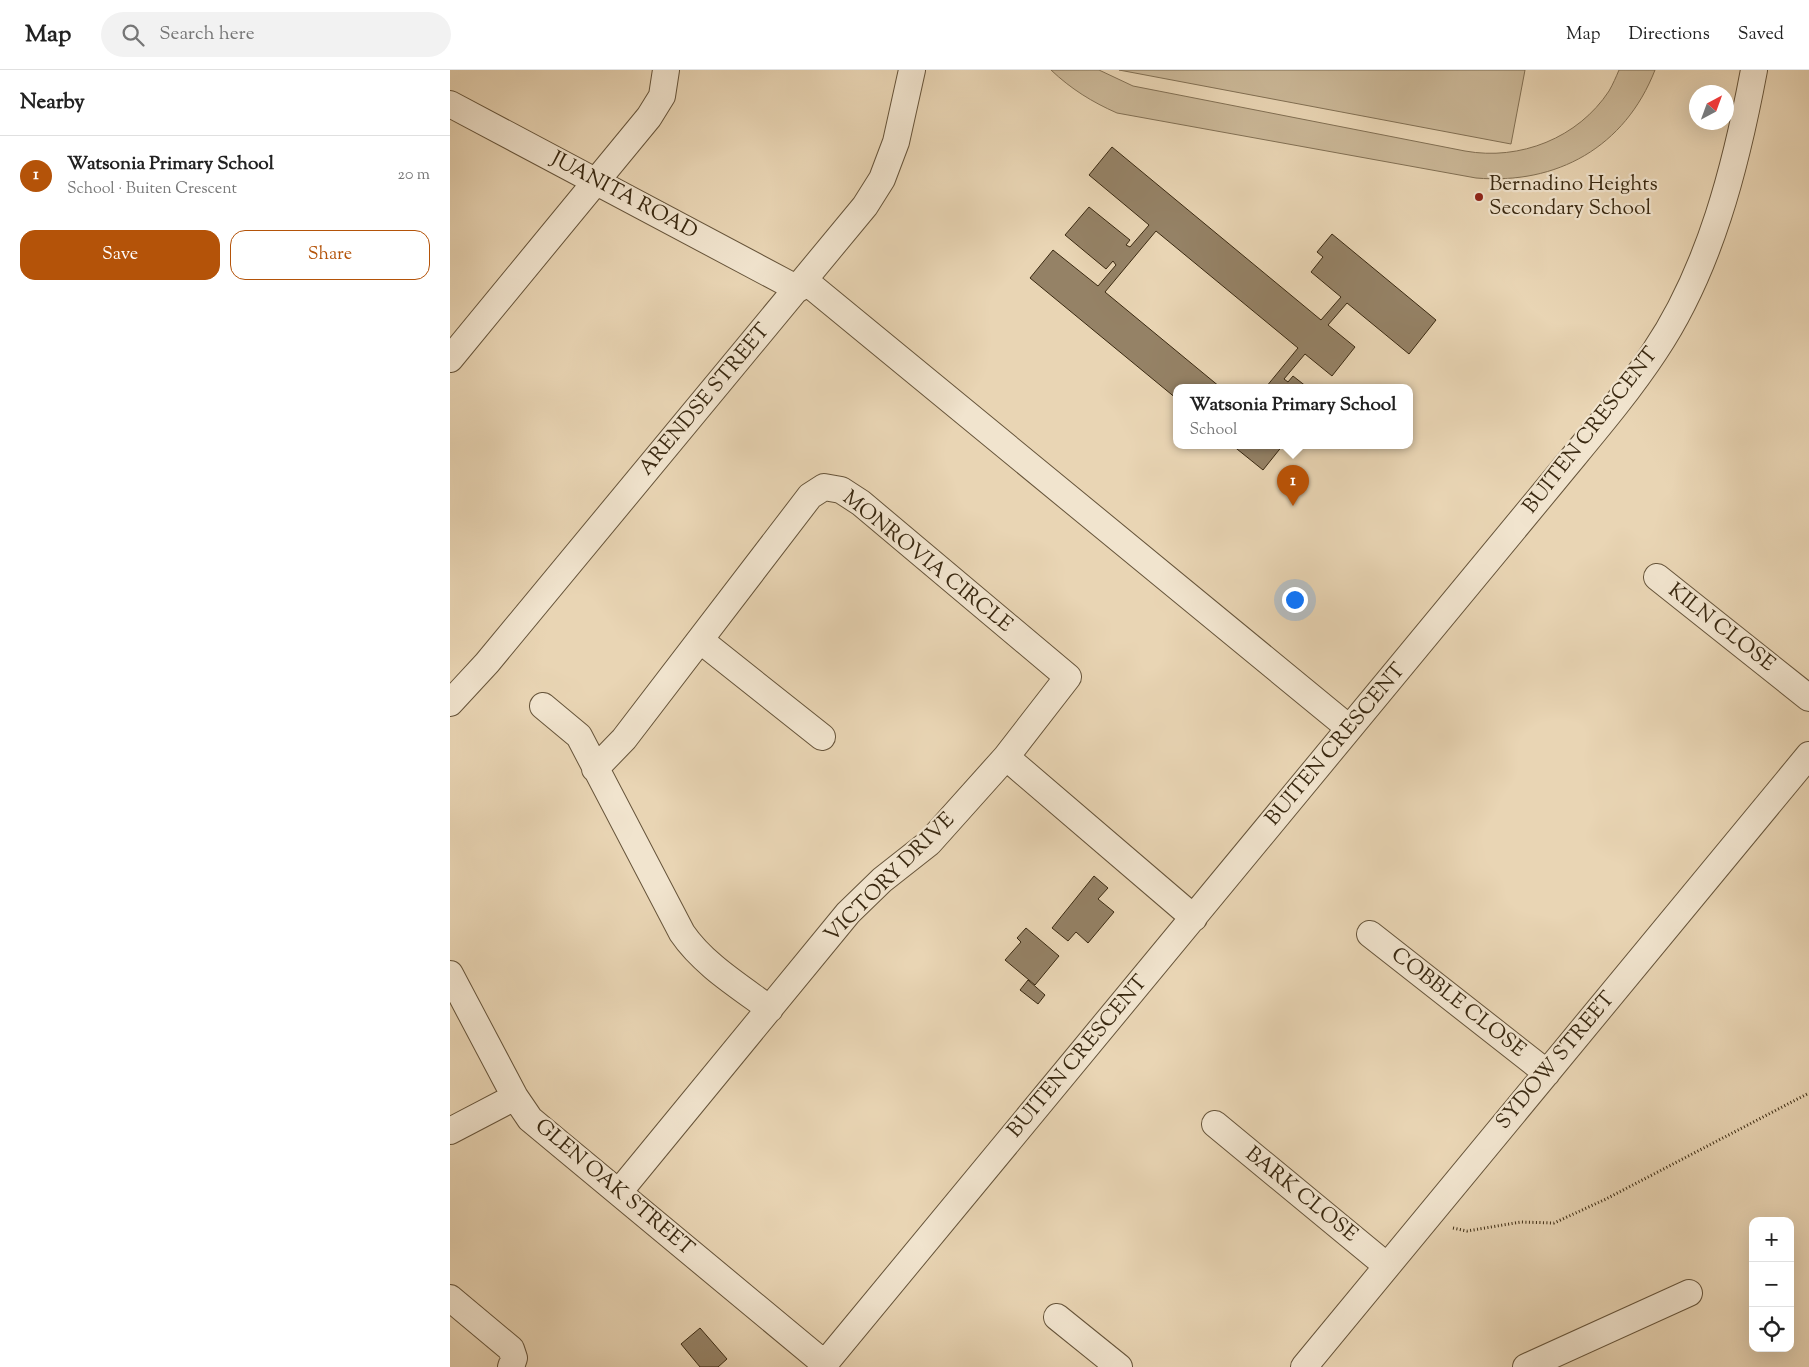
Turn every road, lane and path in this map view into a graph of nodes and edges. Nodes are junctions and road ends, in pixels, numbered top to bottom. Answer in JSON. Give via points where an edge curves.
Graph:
{"nodes":[{"id":1,"x":666,"y":70,"type":"edge"},
{"id":2,"x":912,"y":70,"type":"edge"},
{"id":3,"x":1754,"y":70,"type":"edge"},
{"id":4,"x":450,"y":104,"type":"edge"},
{"id":5,"x":596,"y":182,"type":"junction"},
{"id":6,"x":801,"y":285,"type":"junction"},
{"id":7,"x":450,"y":359,"type":"edge"},
{"id":8,"x":1657,"y":577,"type":"dead end"},
{"id":9,"x":700,"y":640,"type":"junction"},
{"id":10,"x":1809,"y":698,"type":"edge"},
{"id":11,"x":450,"y":703,"type":"edge"},
{"id":12,"x":543,"y":706,"type":"dead end"},
{"id":13,"x":1350,"y":728,"type":"junction"},
{"id":14,"x":822,"y":737,"type":"dead end"},
{"id":15,"x":1809,"y":755,"type":"edge"},
{"id":16,"x":1006,"y":757,"type":"junction"},
{"id":17,"x":595,"y":768,"type":"junction"},
{"id":18,"x":1194,"y":918,"type":"junction"},
{"id":19,"x":1370,"y":934,"type":"dead end"},
{"id":20,"x":450,"y":974,"type":"edge"},
{"id":21,"x":770,"y":1009,"type":"junction"},
{"id":22,"x":1547,"y":1073,"type":"junction"},
{"id":23,"x":1809,"y":1093,"type":"edge"},
{"id":24,"x":515,"y":1097,"type":"junction"},
{"id":25,"x":1215,"y":1124,"type":"dead end"},
{"id":26,"x":450,"y":1131,"type":"edge"},
{"id":27,"x":619,"y":1192,"type":"junction"},
{"id":28,"x":1422,"y":1223,"type":"junction"},
{"id":29,"x":1387,"y":1266,"type":"junction"},
{"id":30,"x":1690,"y":1292,"type":"dead end"},
{"id":31,"x":450,"y":1298,"type":"edge"},
{"id":32,"x":1057,"y":1317,"type":"dead end"},
{"id":33,"x":824,"y":1365,"type":"edge"},
{"id":34,"x":511,"y":1367,"type":"edge"},
{"id":35,"x":1119,"y":1367,"type":"edge"},
{"id":36,"x":1304,"y":1367,"type":"edge"},
{"id":37,"x":1526,"y":1367,"type":"edge"}],
"edges":[{"from":1,"to":5,"type":"street","via":[[662,96],[649,117]]},
{"from":2,"to":6,"type":"street","name":"ARENDSE STREET","via":[[896,142],[882,179],[865,206]]},
{"from":3,"to":13,"type":"street","name":"BUITEN CRESCENT","via":[[1742,132],[1717,220],[1686,296],[1656,350],[1606,417]]},
{"from":4,"to":5,"type":"street","name":"JUANITA ROAD"},
{"from":5,"to":6,"type":"street","name":"JUANITA ROAD"},
{"from":5,"to":7,"type":"street"},
{"from":6,"to":11,"type":"street","name":"ARENDSE STREET","via":[[487,663]]},
{"from":6,"to":13,"type":"street","name":"JUANITA ROAD"},
{"from":8,"to":10,"type":"street","name":"KILN CLOSE"},
{"from":9,"to":14,"type":"street"},
{"from":9,"to":16,"type":"street","name":"MONROVIA CIRCLE","via":[[810,496],[824,487],[841,490],[861,503],[1068,677]]},
{"from":9,"to":17,"type":"street","name":"MONROVIA CIRCLE","via":[[624,739]]},
{"from":12,"to":17,"type":"street","via":[[578,736]]},
{"from":13,"to":18,"type":"street","name":"BUITEN CRESCENT"},
{"from":15,"to":22,"type":"street","name":"SYDOW STREET"},
{"from":16,"to":18,"type":"street"},
{"from":16,"to":21,"type":"street","name":"VICTORY DRIVE","via":[[930,843],[882,880],[848,913]]},
{"from":17,"to":21,"type":"street","via":[[689,944]]},
{"from":18,"to":33,"type":"street","name":"BUITEN CRESCENT"},
{"from":19,"to":22,"type":"street","name":"COBBLE CLOSE"},
{"from":20,"to":24,"type":"street","name":"GLEN OAK STREET"},
{"from":21,"to":27,"type":"street","name":"VICTORY DRIVE"},
{"from":22,"to":28,"type":"street","name":"SYDOW STREET"},
{"from":23,"to":28,"type":"path","via":[[1554,1223],[1521,1222],[1467,1231]]},
{"from":24,"to":26,"type":"street"},
{"from":24,"to":27,"type":"street","name":"GLEN OAK STREET","via":[[530,1119]]},
{"from":25,"to":29,"type":"street","name":"BARK CLOSE"},
{"from":27,"to":33,"type":"street","name":"GLEN OAK STREET"},
{"from":28,"to":29,"type":"street","name":"SYDOW STREET"},
{"from":29,"to":36,"type":"street","name":"SYDOW STREET"},
{"from":30,"to":37,"type":"street"},
{"from":31,"to":34,"type":"street","via":[[511,1349],[514,1358]]},
{"from":32,"to":35,"type":"street"}]}
